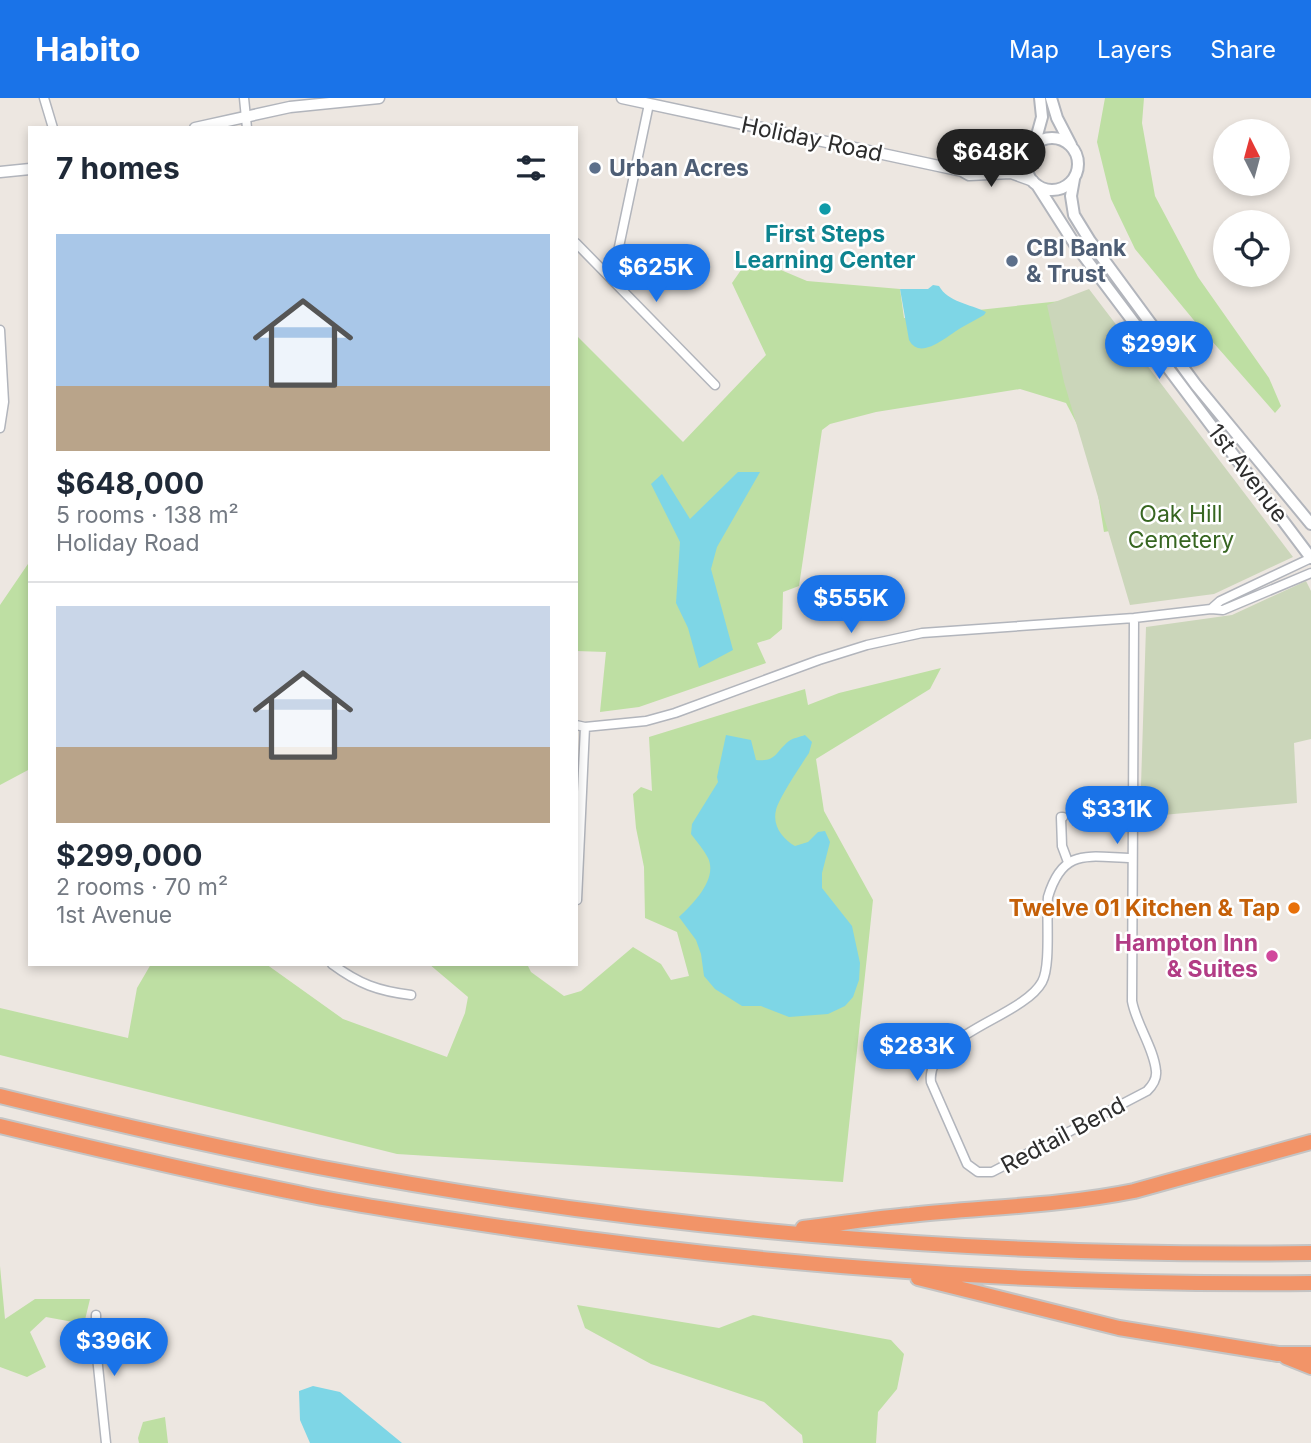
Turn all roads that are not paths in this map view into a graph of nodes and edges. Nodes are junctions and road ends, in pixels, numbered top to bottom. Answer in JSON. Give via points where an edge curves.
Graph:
{"nodes":[{"id":1,"x":44,"y":98,"type":"edge"},
{"id":2,"x":244,"y":98,"type":"edge"},
{"id":3,"x":379,"y":98,"type":"edge"},
{"id":4,"x":622,"y":98,"type":"edge"},
{"id":5,"x":1040,"y":98,"type":"edge"},
{"id":6,"x":1051,"y":98,"type":"edge"},
{"id":7,"x":649,"y":104,"type":"junction"},
{"id":8,"x":244,"y":115,"type":"junction"},
{"id":9,"x":52,"y":126,"type":"edge"},
{"id":10,"x":203,"y":126,"type":"edge"},
{"id":11,"x":247,"y":126,"type":"edge"},
{"id":12,"x":1031,"y":149,"type":"junction"},
{"id":13,"x":1074,"y":150,"type":"junction"},
{"id":14,"x":28,"y":169,"type":"edge"},
{"id":15,"x":962,"y":171,"type":"junction"},
{"id":16,"x":0,"y":172,"type":"edge"},
{"id":17,"x":1074,"y":179,"type":"junction"},
{"id":18,"x":1035,"y":183,"type":"junction"},
{"id":19,"x":578,"y":245,"type":"edge"},
{"id":20,"x":612,"y":280,"type":"junction"},
{"id":21,"x":0,"y":330,"type":"edge"},
{"id":22,"x":715,"y":385,"type":"dead end"},
{"id":23,"x":0,"y":428,"type":"edge"},
{"id":24,"x":1311,"y":524,"type":"edge"},
{"id":25,"x":1311,"y":558,"type":"edge"},
{"id":26,"x":1311,"y":573,"type":"edge"},
{"id":27,"x":1211,"y":609,"type":"junction"},
{"id":28,"x":1135,"y":618,"type":"junction"},
{"id":29,"x":580,"y":726,"type":"edge"},
{"id":30,"x":578,"y":813,"type":"edge"},
{"id":31,"x":1063,"y":817,"type":"dead end"},
{"id":32,"x":1132,"y":858,"type":"junction"},
{"id":33,"x":1068,"y":862,"type":"junction"},
{"id":34,"x":335,"y":966,"type":"edge"},
{"id":35,"x":411,"y":995,"type":"dead end"},
{"id":36,"x":0,"y":1096,"type":"edge"},
{"id":37,"x":0,"y":1126,"type":"edge"},
{"id":38,"x":1311,"y":1142,"type":"edge"},
{"id":39,"x":771,"y":1232,"type":"junction"},
{"id":40,"x":1311,"y":1253,"type":"edge"},
{"id":41,"x":887,"y":1270,"type":"junction"},
{"id":42,"x":1311,"y":1283,"type":"edge"},
{"id":43,"x":96,"y":1315,"type":"dead end"},
{"id":44,"x":1278,"y":1354,"type":"junction"},
{"id":45,"x":1311,"y":1354,"type":"edge"},
{"id":46,"x":1311,"y":1367,"type":"edge"},
{"id":47,"x":106,"y":1443,"type":"edge"}],
"edges":[{"from":1,"to":9,"type":"street"},
{"from":2,"to":8,"type":"street"},
{"from":3,"to":8,"type":"street"},
{"from":4,"to":7,"type":"street","name":"Holiday Road"},
{"from":5,"to":12,"type":"main road","via":[[1042,117]]},
{"from":6,"to":13,"type":"main road","via":[[1056,118]]},
{"from":7,"to":15,"type":"street","name":"Holiday Road"},
{"from":7,"to":20,"type":"street"},
{"from":8,"to":10,"type":"street"},
{"from":8,"to":11,"type":"street"},
{"from":12,"to":13,"type":"main road","via":[[1040,141],[1055,138]]},
{"from":12,"to":15,"type":"street","name":"Holiday Road","via":[[999,164]]},
{"from":12,"to":18,"type":"main road","via":[[1027,167]]},
{"from":13,"to":17,"type":"main road","via":[[1078,165]]},
{"from":14,"to":16,"type":"street"},
{"from":15,"to":18,"type":"street","name":"Holiday Road","via":[[969,175],[1011,173]]},
{"from":17,"to":18,"type":"main road","via":[[1061,189],[1045,189]]},
{"from":17,"to":24,"type":"main road","name":"1st Avenue","via":[[1074,215],[1090,242],[1196,385]]},
{"from":18,"to":25,"type":"main road","name":"1st Avenue","via":[[1074,243]]},
{"from":19,"to":20,"type":"street"},
{"from":20,"to":22,"type":"street"},
{"from":21,"to":23,"type":"street","via":[[4,402]]},
{"from":25,"to":27,"type":"street"},
{"from":26,"to":27,"type":"street","via":[[1223,610]]},
{"from":27,"to":28,"type":"street"},
{"from":28,"to":29,"type":"street","via":[[922,633],[818,660],[646,721]]},
{"from":28,"to":32,"type":"street"},
{"from":29,"to":30,"type":"street"},
{"from":31,"to":33,"type":"street"},
{"from":32,"to":33,"type":"street","via":[[1090,857]]},
{"from":32,"to":33,"type":"street","name":"Redtail Bend","via":[[1133,1012],[1155,1078],[1147,1091],[992,1172],[978,1172],[967,1164],[931,1083],[932,1068],[966,1034],[1029,996],[1043,980],[1048,897]]},
{"from":34,"to":35,"type":"street","via":[[380,991]]},
{"from":36,"to":39,"type":"highway","via":[[156,1134],[333,1169],[597,1211]]},
{"from":37,"to":41,"type":"highway","via":[[154,1164],[431,1216],[599,1241]]},
{"from":38,"to":39,"type":"highway","via":[[1105,1197]]},
{"from":39,"to":40,"type":"highway","via":[[1121,1251]]},
{"from":41,"to":42,"type":"highway"},
{"from":41,"to":44,"type":"highway","via":[[1119,1328]]},
{"from":43,"to":47,"type":"street"},
{"from":44,"to":45,"type":"highway"},
{"from":44,"to":46,"type":"highway"}]}
